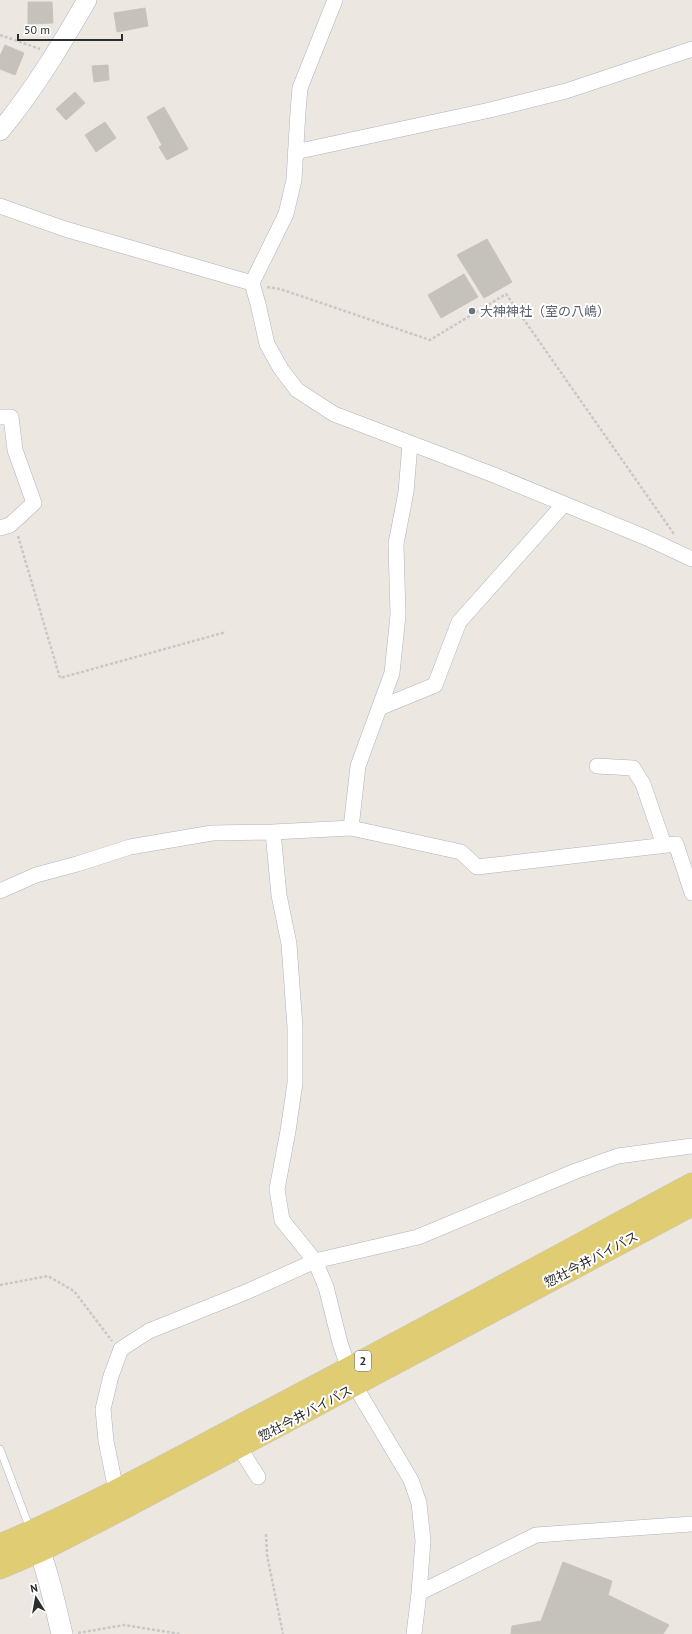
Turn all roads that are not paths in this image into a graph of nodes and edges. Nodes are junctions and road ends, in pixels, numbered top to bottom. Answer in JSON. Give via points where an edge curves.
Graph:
{"nodes":[{"id":1,"x":87,"y":0,"type":"edge"},
{"id":2,"x":335,"y":0,"type":"edge"},
{"id":3,"x":692,"y":49,"type":"edge"},
{"id":4,"x":0,"y":131,"type":"edge"},
{"id":5,"x":295,"y":152,"type":"junction"},
{"id":6,"x":0,"y":206,"type":"edge"},
{"id":7,"x":252,"y":283,"type":"junction"},
{"id":8,"x":0,"y":417,"type":"edge"},
{"id":9,"x":410,"y":444,"type":"junction"},
{"id":10,"x":564,"y":504,"type":"junction"},
{"id":11,"x":7,"y":525,"type":"edge"},
{"id":12,"x":692,"y":559,"type":"edge"},
{"id":13,"x":379,"y":708,"type":"junction"},
{"id":14,"x":597,"y":766,"type":"dead end"},
{"id":15,"x":351,"y":828,"type":"junction"},
{"id":16,"x":273,"y":832,"type":"junction"},
{"id":17,"x":664,"y":845,"type":"junction"},
{"id":18,"x":0,"y":891,"type":"edge"},
{"id":19,"x":692,"y":893,"type":"edge"},
{"id":20,"x":692,"y":1146,"type":"edge"},
{"id":21,"x":692,"y":1184,"type":"edge"},
{"id":22,"x":692,"y":1205,"type":"edge"},
{"id":23,"x":315,"y":1261,"type":"junction"},
{"id":24,"x":352,"y":1377,"type":"junction"},
{"id":25,"x":240,"y":1447,"type":"junction"},
{"id":26,"x":0,"y":1449,"type":"edge"},
{"id":27,"x":258,"y":1477,"type":"dead end"},
{"id":28,"x":118,"y":1500,"type":"junction"},
{"id":29,"x":692,"y":1524,"type":"edge"},
{"id":30,"x":31,"y":1532,"type":"junction"},
{"id":31,"x":0,"y":1545,"type":"edge"},
{"id":32,"x":40,"y":1551,"type":"junction"},
{"id":33,"x":0,"y":1568,"type":"edge"},
{"id":34,"x":419,"y":1593,"type":"junction"},
{"id":35,"x":70,"y":1633,"type":"edge"},
{"id":36,"x":414,"y":1634,"type":"edge"}],
"edges":[{"from":1,"to":4,"type":"street","via":[[56,54]]},
{"from":2,"to":5,"type":"street","via":[[300,88]]},
{"from":3,"to":5,"type":"street","via":[[566,91]]},
{"from":5,"to":7,"type":"street","via":[[294,180],[286,214]]},
{"from":6,"to":7,"type":"street","via":[[65,230]]},
{"from":7,"to":9,"type":"street","via":[[267,344],[281,369],[298,390],[334,414]]},
{"from":8,"to":11,"type":"street","via":[[11,417],[15,450],[34,503]]},
{"from":9,"to":10,"type":"street"},
{"from":9,"to":13,"type":"street","via":[[406,492],[396,544],[398,615],[392,673]]},
{"from":10,"to":12,"type":"street"},
{"from":10,"to":13,"type":"street","via":[[459,622],[435,685]]},
{"from":13,"to":15,"type":"street","via":[[358,766]]},
{"from":14,"to":17,"type":"street","via":[[633,768],[643,784]]},
{"from":15,"to":16,"type":"street"},
{"from":15,"to":17,"type":"street","via":[[461,852],[477,867]]},
{"from":16,"to":18,"type":"street","via":[[212,833],[130,847],[36,875]]},
{"from":16,"to":23,"type":"street","via":[[279,895],[289,944],[295,1027],[294,1083],[277,1189],[282,1220]]},
{"from":17,"to":19,"type":"street","via":[[676,844]]},
{"from":20,"to":23,"type":"street","via":[[618,1156],[418,1237]]},
{"from":21,"to":24,"type":"main road","name":"惣社今井バイパス","number":"2"},
{"from":22,"to":24,"type":"main road","name":"惣社今井バイパス","number":"2"},
{"from":23,"to":24,"type":"street","via":[[326,1287],[340,1343]]},
{"from":23,"to":28,"type":"street","via":[[149,1331],[121,1349],[103,1409],[106,1441]]},
{"from":24,"to":25,"type":"main road","name":"惣社今井バイパス","number":"2"},
{"from":24,"to":28,"type":"main road","name":"惣社今井バイパス","number":"2"},
{"from":24,"to":34,"type":"street","via":[[411,1480],[419,1503],[423,1541]]},
{"from":25,"to":27,"type":"street"},
{"from":25,"to":28,"type":"main road","name":"惣社今井バイパス","number":"2"},
{"from":26,"to":30,"type":"lane"},
{"from":28,"to":30,"type":"main road","name":"惣社今井バイパス","number":"2"},
{"from":28,"to":32,"type":"main road","name":"惣社今井バイパス","number":"2"},
{"from":29,"to":34,"type":"street","via":[[536,1535]]},
{"from":30,"to":31,"type":"main road","name":"惣社今井バイパス","number":"2"},
{"from":30,"to":32,"type":"main road"},
{"from":32,"to":33,"type":"main road","name":"惣社今井バイパス","number":"2"},
{"from":32,"to":35,"type":"main road"},
{"from":34,"to":36,"type":"street"}]}
